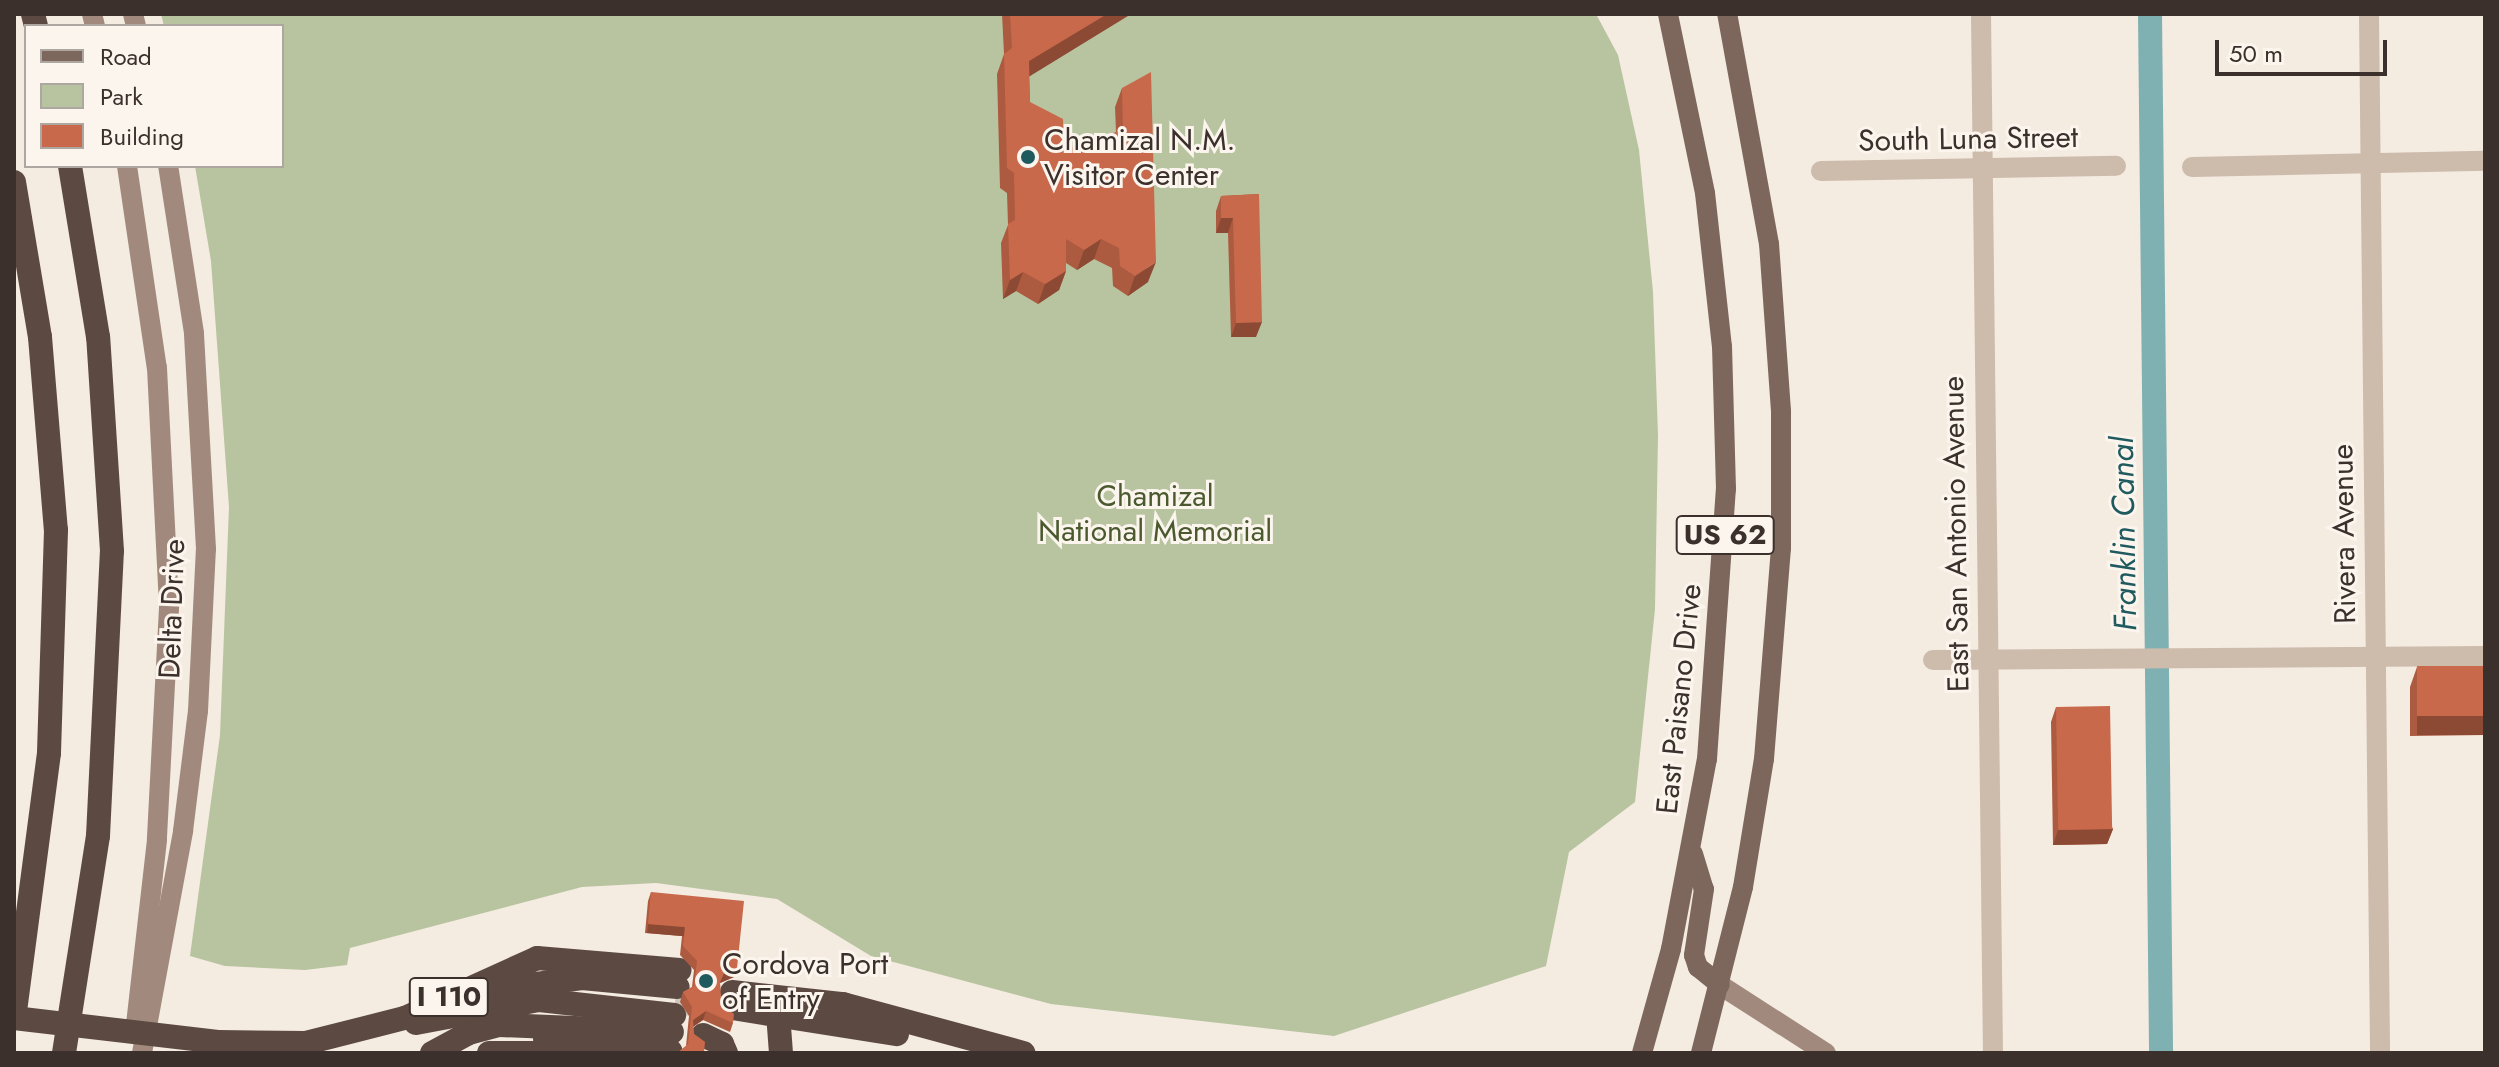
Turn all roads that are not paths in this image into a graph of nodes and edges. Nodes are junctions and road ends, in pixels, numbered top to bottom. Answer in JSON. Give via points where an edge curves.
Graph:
{"nodes":[{"id":1,"x":1668,"y":14,"type":"edge"},
{"id":2,"x":1727,"y":14,"type":"edge"},
{"id":3,"x":1981,"y":14,"type":"edge"},
{"id":4,"x":2369,"y":14,"type":"edge"},
{"id":5,"x":2370,"y":161,"type":"junction"},
{"id":6,"x":2485,"y":161,"type":"edge"},
{"id":7,"x":2116,"y":166,"type":"dead end"},
{"id":8,"x":2192,"y":167,"type":"dead end"},
{"id":9,"x":70,"y":168,"type":"edge"},
{"id":10,"x":127,"y":168,"type":"edge"},
{"id":11,"x":168,"y":168,"type":"edge"},
{"id":12,"x":1982,"y":169,"type":"junction"},
{"id":13,"x":1821,"y":171,"type":"dead end"},
{"id":14,"x":14,"y":182,"type":"edge"},
{"id":15,"x":2485,"y":656,"type":"edge"},
{"id":16,"x":2376,"y":657,"type":"junction"},
{"id":17,"x":1933,"y":660,"type":"dead end"},
{"id":18,"x":1987,"y":660,"type":"junction"},
{"id":19,"x":1692,"y":851,"type":"junction"},
{"id":20,"x":23,"y":948,"type":"junction"},
{"id":21,"x":14,"y":984,"type":"edge"},
{"id":22,"x":1720,"y":985,"type":"junction"},
{"id":23,"x":777,"y":1005,"type":"junction"},
{"id":24,"x":675,"y":1009,"type":"junction"},
{"id":25,"x":14,"y":1018,"type":"edge"},
{"id":26,"x":405,"y":1018,"type":"junction"},
{"id":27,"x":360,"y":1032,"type":"junction"},
{"id":28,"x":703,"y":1035,"type":"dead end"},
{"id":29,"x":963,"y":1038,"type":"junction"},
{"id":30,"x":64,"y":1053,"type":"edge"},
{"id":31,"x":133,"y":1053,"type":"edge"},
{"id":32,"x":142,"y":1053,"type":"edge"},
{"id":33,"x":434,"y":1053,"type":"edge"},
{"id":34,"x":489,"y":1053,"type":"edge"},
{"id":35,"x":545,"y":1053,"type":"edge"},
{"id":36,"x":726,"y":1053,"type":"edge"},
{"id":37,"x":781,"y":1053,"type":"edge"},
{"id":38,"x":1023,"y":1053,"type":"edge"},
{"id":39,"x":1642,"y":1053,"type":"edge"},
{"id":40,"x":1701,"y":1053,"type":"edge"},
{"id":41,"x":1826,"y":1053,"type":"edge"},
{"id":42,"x":1993,"y":1053,"type":"edge"},
{"id":43,"x":2380,"y":1053,"type":"edge"}],
"edges":[{"from":1,"to":19,"type":"main road","name":"East Paisano Drive","number":"US 62","via":[[1705,193],[1725,422],[1716,683]]},
{"from":2,"to":22,"type":"main road","number":"US 62","via":[[1769,244],[1781,411],[1781,548],[1764,759]]},
{"from":3,"to":12,"type":"street","name":"East San Antonio Avenue"},
{"from":4,"to":5,"type":"street","name":"Rivera Avenue"},
{"from":5,"to":6,"type":"street"},
{"from":5,"to":8,"type":"street"},
{"from":5,"to":16,"type":"street","name":"Rivera Avenue"},
{"from":7,"to":12,"type":"street","name":"South Luna Street"},
{"from":9,"to":30,"type":"highway","via":[[98,337],[112,551],[110,678],[98,836]]},
{"from":10,"to":31,"type":"main road","name":"Delta Drive","via":[[157,368],[169,579],[164,741]]},
{"from":11,"to":32,"type":"main road","name":"Delta Drive","via":[[194,333],[206,549],[198,711],[183,831]]},
{"from":12,"to":13,"type":"street","name":"South Luna Street"},
{"from":12,"to":18,"type":"street","name":"East San Antonio Avenue"},
{"from":14,"to":20,"type":"highway","via":[[40,337],[56,530],[49,753]]},
{"from":15,"to":16,"type":"street"},
{"from":16,"to":18,"type":"street"},
{"from":16,"to":43,"type":"street","name":"Rivera Avenue"},
{"from":17,"to":18,"type":"street"},
{"from":18,"to":42,"type":"street","name":"East San Antonio Avenue"},
{"from":19,"to":22,"type":"main road","via":[[1704,889],[1694,955],[1698,967]]},
{"from":19,"to":39,"type":"main road","name":"East Paisano Drive","number":"US 62"},
{"from":20,"to":21,"type":"highway"},
{"from":20,"to":25,"type":"highway"},
{"from":22,"to":40,"type":"main road","number":"US 62"},
{"from":22,"to":41,"type":"main road"},
{"from":23,"to":23,"type":"highway","via":[[732,999]]},
{"from":23,"to":29,"type":"highway","via":[[922,1039]]},
{"from":23,"to":29,"type":"highway","via":[[889,1004]]},
{"from":23,"to":37,"type":"highway"},
{"from":24,"to":26,"type":"highway","number":"I 110","via":[[551,979],[489,990]]},
{"from":24,"to":26,"type":"highway","number":"I 110","via":[[537,958]]},
{"from":24,"to":27,"type":"highway","number":"I 110","via":[[529,1000]]},
{"from":24,"to":33,"type":"highway","number":"I 110","via":[[499,1025],[469,1033]]},
{"from":25,"to":27,"type":"highway","number":"I 110","via":[[218,1042],[306,1043]]},
{"from":26,"to":27,"type":"highway","number":"I 110"},
{"from":28,"to":36,"type":"highway","via":[[722,1044]]},
{"from":29,"to":38,"type":"highway"},
{"from":34,"to":35,"type":"highway","number":"I 110"}]}
